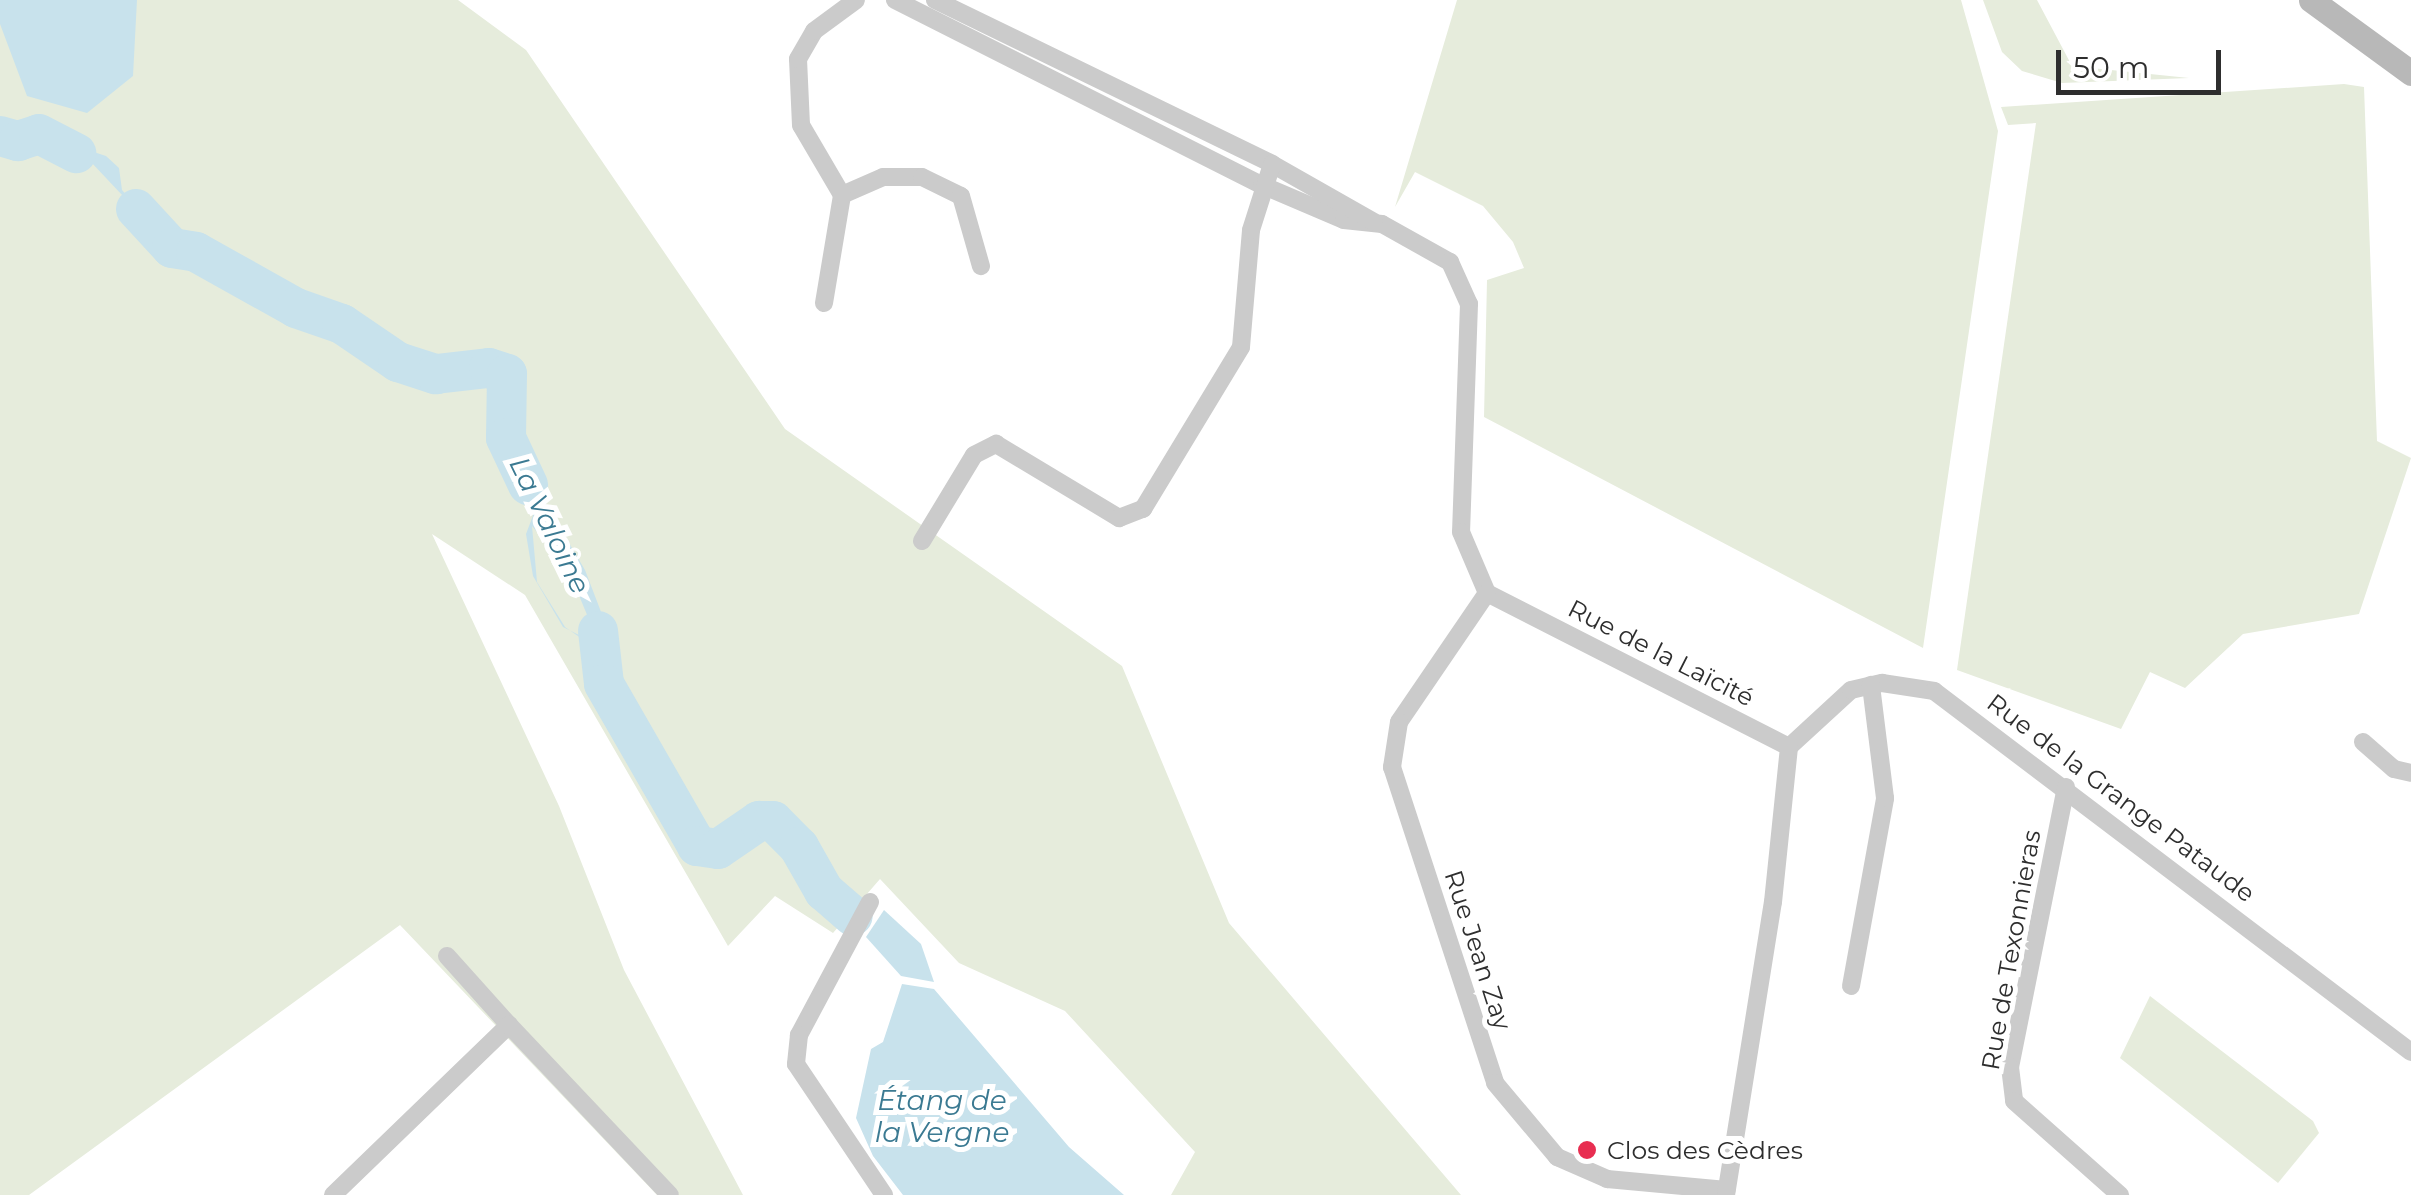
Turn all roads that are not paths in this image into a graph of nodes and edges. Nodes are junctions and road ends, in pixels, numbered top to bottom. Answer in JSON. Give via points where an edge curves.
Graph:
{"nodes":[{"id":1,"x":856,"y":0,"type":"edge"},
{"id":2,"x":894,"y":0,"type":"edge"},
{"id":3,"x":935,"y":0,"type":"edge"},
{"id":4,"x":2311,"y":0,"type":"edge"},
{"id":5,"x":2410,"y":72,"type":"edge"},
{"id":6,"x":1272,"y":164,"type":"junction"},
{"id":7,"x":1262,"y":185,"type":"junction"},
{"id":8,"x":842,"y":194,"type":"junction"},
{"id":9,"x":1374,"y":222,"type":"junction"},
{"id":10,"x":981,"y":266,"type":"dead end"},
{"id":11,"x":824,"y":303,"type":"dead end"},
{"id":12,"x":922,"y":540,"type":"dead end"},
{"id":13,"x":1488,"y":593,"type":"junction"},
{"id":14,"x":1871,"y":685,"type":"junction"},
{"id":15,"x":2364,"y":742,"type":"dead end"},
{"id":16,"x":1788,"y":747,"type":"junction"},
{"id":17,"x":2411,"y":774,"type":"edge"},
{"id":18,"x":2066,"y":787,"type":"junction"},
{"id":19,"x":870,"y":902,"type":"dead end"},
{"id":20,"x":447,"y":956,"type":"dead end"},
{"id":21,"x":1851,"y":986,"type":"dead end"},
{"id":22,"x":509,"y":1024,"type":"junction"},
{"id":23,"x":2411,"y":1052,"type":"edge"},
{"id":24,"x":1726,"y":1192,"type":"edge"},
{"id":25,"x":334,"y":1195,"type":"edge"},
{"id":26,"x":670,"y":1195,"type":"edge"},
{"id":27,"x":884,"y":1195,"type":"edge"},
{"id":28,"x":2120,"y":1195,"type":"edge"}],
"edges":[{"from":1,"to":8,"type":"street","via":[[814,31],[798,59],[800,125]]},
{"from":2,"to":7,"type":"street"},
{"from":3,"to":6,"type":"street"},
{"from":4,"to":5,"type":"main road"},
{"from":6,"to":7,"type":"street"},
{"from":6,"to":9,"type":"street"},
{"from":7,"to":9,"type":"street","via":[[1344,220]]},
{"from":7,"to":12,"type":"street","via":[[1250,230],[1241,347],[1143,509],[1119,518],[996,444],[974,455]]},
{"from":8,"to":10,"type":"street","via":[[883,177],[922,177],[961,196]]},
{"from":8,"to":11,"type":"street"},
{"from":9,"to":13,"type":"street","via":[[1425,243],[1450,262],[1469,304],[1462,532]]},
{"from":13,"to":16,"type":"street","name":"Rue de la Laïcité"},
{"from":13,"to":24,"type":"street","name":"Rue Jean Zay","via":[[1399,722],[1392,766],[1495,1082],[1557,1157],[1607,1179]]},
{"from":14,"to":16,"type":"street","via":[[1826,707]]},
{"from":14,"to":18,"type":"street","name":"Rue de la Grange Pataude","via":[[1934,691]]},
{"from":14,"to":21,"type":"street","via":[[1885,798]]},
{"from":15,"to":17,"type":"street","via":[[2394,769]]},
{"from":16,"to":24,"type":"street","via":[[1772,902]]},
{"from":18,"to":23,"type":"street","name":"Rue de la Grange Pataude"},
{"from":18,"to":28,"type":"street","name":"Rue de Texonnieras","via":[[2010,1066],[2014,1101]]},
{"from":19,"to":27,"type":"street","via":[[799,1035],[796,1064]]},
{"from":20,"to":22,"type":"street"},
{"from":22,"to":25,"type":"street"},
{"from":22,"to":26,"type":"street"}]}
